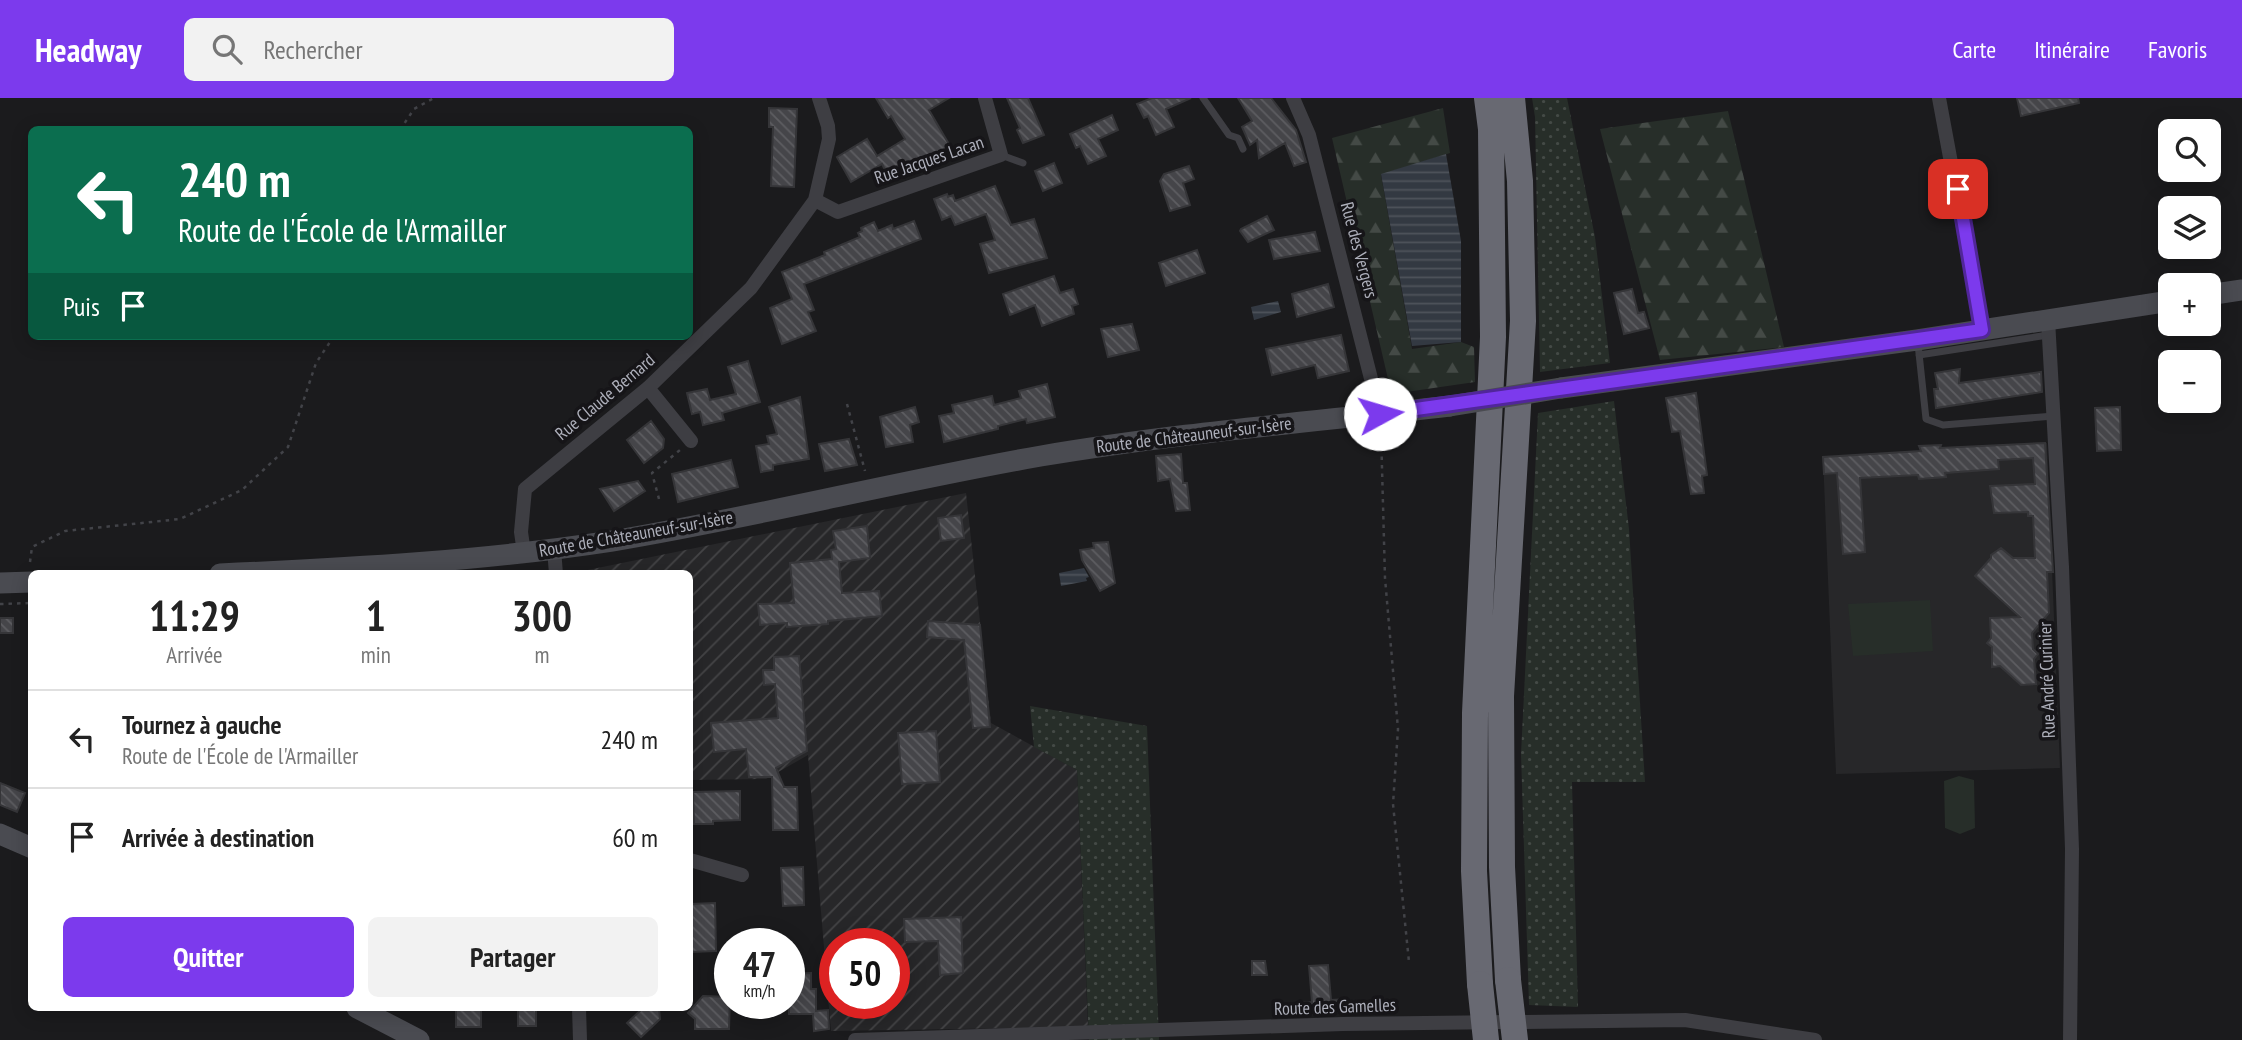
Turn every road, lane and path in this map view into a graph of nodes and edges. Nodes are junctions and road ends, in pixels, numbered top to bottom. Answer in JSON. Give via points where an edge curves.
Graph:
{"nodes":[{"id":1,"x":434,"y":98,"type":"edge"},
{"id":2,"x":819,"y":98,"type":"edge"},
{"id":3,"x":985,"y":98,"type":"edge"},
{"id":4,"x":1203,"y":98,"type":"edge"},
{"id":5,"x":1293,"y":98,"type":"edge"},
{"id":6,"x":1487,"y":98,"type":"edge"},
{"id":7,"x":1512,"y":98,"type":"edge"},
{"id":8,"x":1939,"y":98,"type":"edge"},
{"id":9,"x":403,"y":126,"type":"edge"},
{"id":10,"x":1243,"y":149,"type":"dead end"},
{"id":11,"x":1001,"y":155,"type":"junction"},
{"id":12,"x":1023,"y":163,"type":"dead end"},
{"id":13,"x":815,"y":200,"type":"junction"},
{"id":14,"x":2242,"y":290,"type":"edge"},
{"id":15,"x":2221,"y":293,"type":"edge"},
{"id":16,"x":2158,"y":304,"type":"edge"},
{"id":17,"x":2048,"y":327,"type":"junction"},
{"id":18,"x":1982,"y":330,"type":"junction"},
{"id":19,"x":331,"y":340,"type":"edge"},
{"id":20,"x":1918,"y":347,"type":"junction"},
{"id":21,"x":648,"y":388,"type":"junction"},
{"id":22,"x":846,"y":404,"type":"dead end"},
{"id":23,"x":1380,"y":414,"type":"junction"},
{"id":24,"x":2054,"y":416,"type":"junction"},
{"id":25,"x":691,"y":441,"type":"joint"},
{"id":26,"x":870,"y":491,"type":"junction"},
{"id":27,"x":659,"y":499,"type":"dead end"},
{"id":28,"x":554,"y":549,"type":"junction"},
{"id":29,"x":524,"y":553,"type":"junction"},
{"id":30,"x":31,"y":570,"type":"edge"},
{"id":31,"x":307,"y":570,"type":"edge"},
{"id":32,"x":556,"y":570,"type":"edge"},
{"id":33,"x":0,"y":583,"type":"edge"},
{"id":34,"x":28,"y":589,"type":"edge"},
{"id":35,"x":28,"y":590,"type":"edge"},
{"id":36,"x":0,"y":604,"type":"edge"},
{"id":37,"x":0,"y":834,"type":"edge"},
{"id":38,"x":28,"y":846,"type":"edge"},
{"id":39,"x":693,"y":861,"type":"edge"},
{"id":40,"x":741,"y":875,"type":"dead end"},
{"id":41,"x":1409,"y":962,"type":"dead end"},
{"id":42,"x":363,"y":1011,"type":"edge"},
{"id":43,"x":579,"y":1011,"type":"edge"},
{"id":44,"x":419,"y":1040,"type":"edge"},
{"id":45,"x":580,"y":1040,"type":"edge"},
{"id":46,"x":855,"y":1040,"type":"edge"},
{"id":47,"x":1486,"y":1040,"type":"edge"},
{"id":48,"x":1514,"y":1040,"type":"edge"},
{"id":49,"x":1815,"y":1040,"type":"edge"},
{"id":50,"x":2070,"y":1040,"type":"edge"}],
"edges":[{"from":1,"to":9,"type":"path","via":[[414,108]]},
{"from":2,"to":13,"type":"street","name":"Rue Claude Bernard","via":[[829,139]]},
{"from":3,"to":11,"type":"street","name":"Rue Jacques Lacan"},
{"from":4,"to":10,"type":"lane"},
{"from":5,"to":23,"type":"street","name":"Rue des Vergers","via":[[1309,135]]},
{"from":6,"to":47,"type":"highway","bridge":true,"via":[[1493,337],[1475,713],[1474,872]]},
{"from":7,"to":48,"type":"highway","bridge":true,"via":[[1520,181],[1523,321],[1501,696],[1502,867]]},
{"from":8,"to":18,"type":"street"},
{"from":11,"to":12,"type":"lane"},
{"from":11,"to":13,"type":"street","name":"Rue Jacques Lacan","via":[[838,212]]},
{"from":13,"to":21,"type":"street","name":"Rue Claude Bernard","via":[[751,288]]},
{"from":14,"to":15,"type":"main road"},
{"from":16,"to":17,"type":"main road","name":"Route de Châteauneuf-sur-Isère"},
{"from":17,"to":18,"type":"main road","name":"Route de Châteauneuf-sur-Isère"},
{"from":17,"to":20,"type":"lane"},
{"from":17,"to":24,"type":"street","name":"Rue André Curinier"},
{"from":18,"to":20,"type":"main road","name":"Route de Châteauneuf-sur-Isère"},
{"from":19,"to":30,"type":"path","via":[[316,363],[288,447],[242,491],[180,519],[65,531],[32,547]]},
{"from":20,"to":23,"type":"main road","name":"Route de Châteauneuf-sur-Isère","bridge":true,"via":[[1560,388]]},
{"from":20,"to":24,"type":"lane","via":[[1926,419],[1943,425]]},
{"from":21,"to":25,"type":"street"},
{"from":21,"to":29,"type":"street","name":"Rue Claude Bernard","via":[[525,489]]},
{"from":22,"to":26,"type":"path"},
{"from":23,"to":26,"type":"main road","name":"Route de Châteauneuf-sur-Isère","via":[[1171,435]]},
{"from":23,"to":41,"type":"path","via":[[1385,578],[1398,729],[1393,804]]},
{"from":24,"to":50,"type":"street","name":"Rue André Curinier","via":[[2072,849]]},
{"from":25,"to":27,"type":"path","via":[[652,473]]},
{"from":26,"to":28,"type":"main road","name":"Route de Châteauneuf-sur-Isère"},
{"from":28,"to":29,"type":"main road","name":"Route de Châteauneuf-sur-Isère"},
{"from":28,"to":32,"type":"street"},
{"from":29,"to":31,"type":"main road","name":"Route de Châteauneuf-sur-Isère"},
{"from":33,"to":34,"type":"main road"},
{"from":35,"to":36,"type":"path"},
{"from":37,"to":38,"type":"main road"},
{"from":39,"to":40,"type":"street"},
{"from":42,"to":44,"type":"main road"},
{"from":43,"to":45,"type":"street"},
{"from":46,"to":49,"type":"street","name":"Route des Gamelles","via":[[1343,1024],[1685,1020]]}]}
